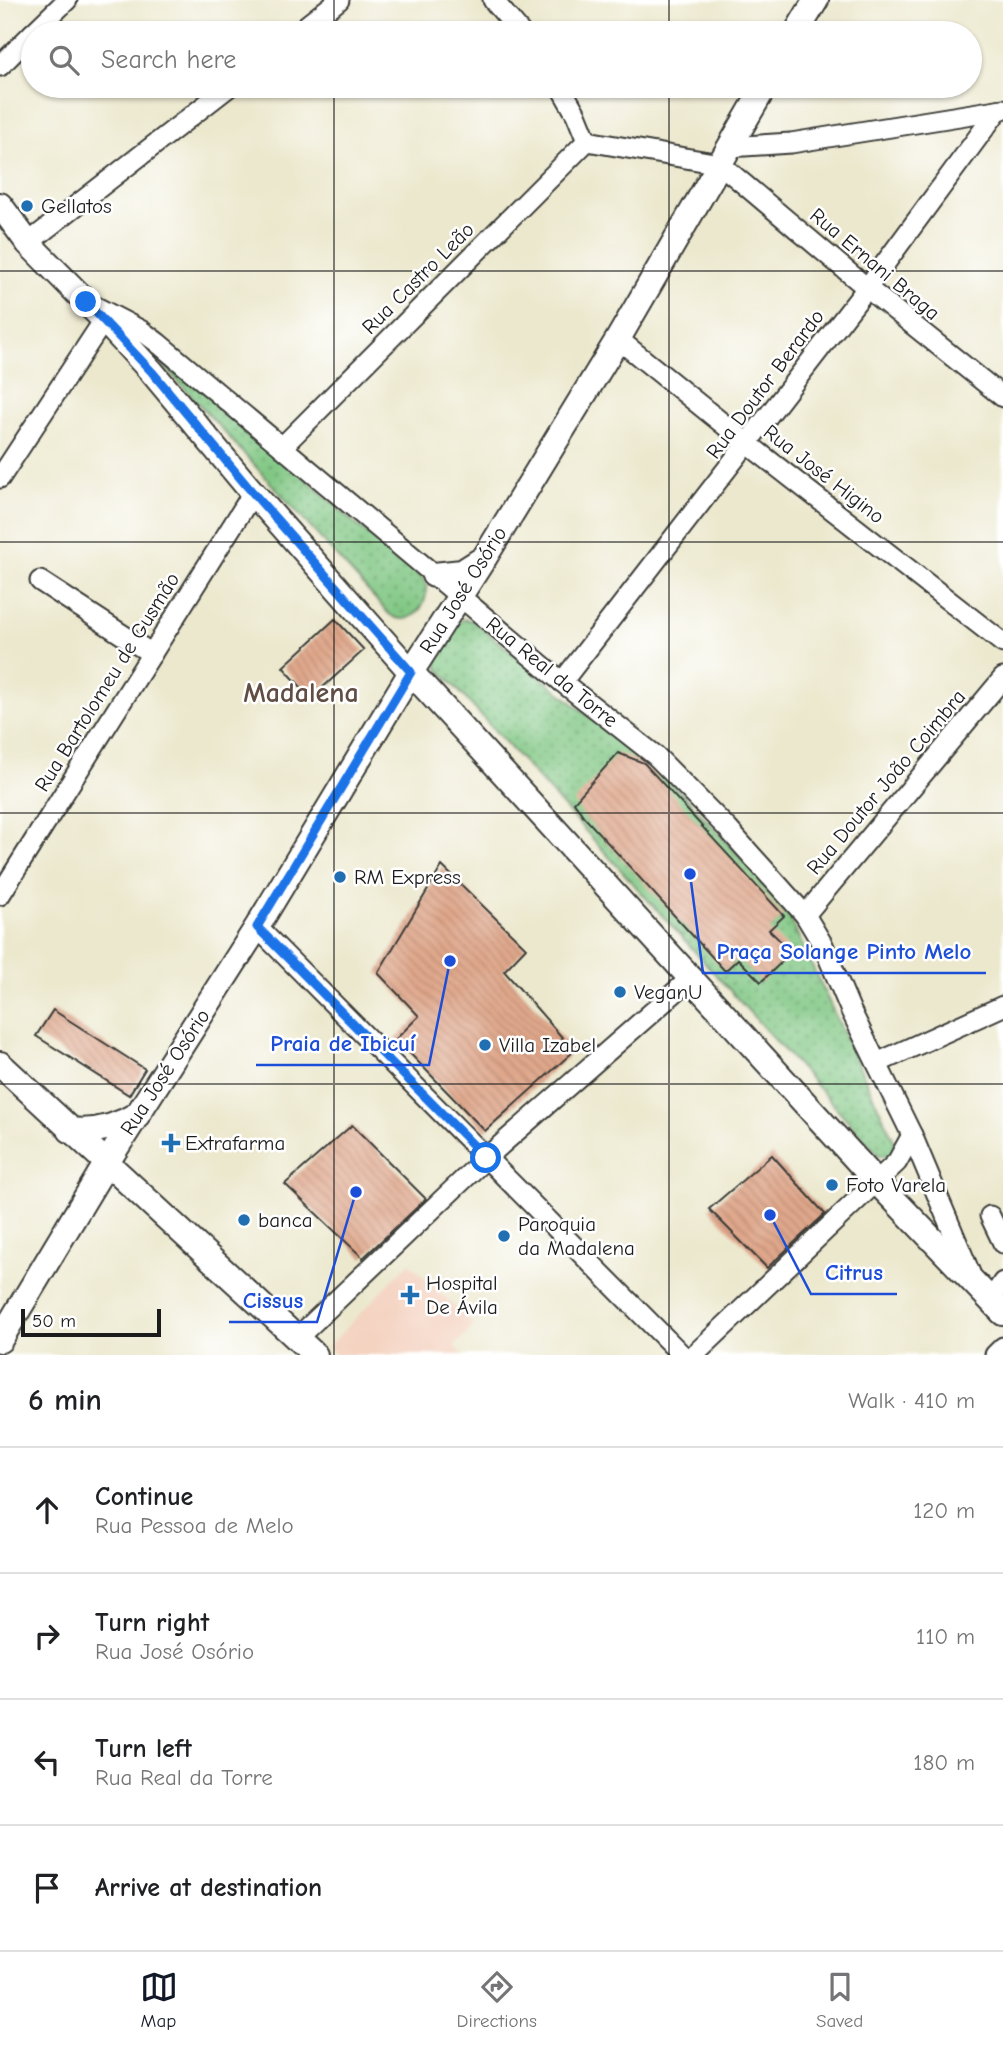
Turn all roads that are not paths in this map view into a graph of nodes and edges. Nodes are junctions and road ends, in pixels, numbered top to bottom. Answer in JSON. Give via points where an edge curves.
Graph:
{"nodes":[{"id":1,"x":67,"y":0,"type":"edge"},
{"id":2,"x":339,"y":0,"type":"edge"},
{"id":3,"x":493,"y":0,"type":"edge"},
{"id":4,"x":816,"y":0,"type":"edge"},
{"id":5,"x":45,"y":21,"type":"edge"},
{"id":6,"x":312,"y":21,"type":"edge"},
{"id":7,"x":511,"y":21,"type":"edge"},
{"id":8,"x":803,"y":21,"type":"edge"},
{"id":9,"x":21,"y":45,"type":"edge"},
{"id":10,"x":0,"y":66,"type":"edge"},
{"id":11,"x":215,"y":98,"type":"edge"},
{"id":12,"x":567,"y":98,"type":"edge"},
{"id":13,"x":758,"y":98,"type":"edge"},
{"id":14,"x":1000,"y":109,"type":"edge"},
{"id":15,"x":587,"y":141,"type":"junction"},
{"id":16,"x":724,"y":156,"type":"junction"},
{"id":17,"x":0,"y":205,"type":"edge"},
{"id":18,"x":0,"y":215,"type":"edge"},
{"id":19,"x":29,"y":243,"type":"junction"},
{"id":20,"x":867,"y":288,"type":"junction"},
{"id":21,"x":86,"y":302,"type":"junction"},
{"id":22,"x":104,"y":320,"type":"junction"},
{"id":23,"x":618,"y":339,"type":"junction"},
{"id":24,"x":1003,"y":397,"type":"edge"},
{"id":25,"x":748,"y":444,"type":"junction"},
{"id":26,"x":282,"y":447,"type":"junction"},
{"id":27,"x":0,"y":478,"type":"edge"},
{"id":28,"x":253,"y":493,"type":"junction"},
{"id":29,"x":485,"y":557,"type":"junction"},
{"id":30,"x":434,"y":575,"type":"junction"},
{"id":31,"x":40,"y":581,"type":"dead end"},
{"id":32,"x":460,"y":597,"type":"junction"},
{"id":33,"x":1003,"y":643,"type":"edge"},
{"id":34,"x":152,"y":654,"type":"junction"},
{"id":35,"x":411,"y":672,"type":"junction"},
{"id":36,"x":1003,"y":678,"type":"edge"},
{"id":37,"x":562,"y":682,"type":"junction"},
{"id":38,"x":0,"y":895,"type":"edge"},
{"id":39,"x":805,"y":915,"type":"junction"},
{"id":40,"x":257,"y":927,"type":"junction"},
{"id":41,"x":690,"y":979,"type":"junction"},
{"id":42,"x":1003,"y":1006,"type":"edge"},
{"id":43,"x":877,"y":1063,"type":"junction"},
{"id":44,"x":0,"y":1065,"type":"edge"},
{"id":45,"x":138,"y":1114,"type":"junction"},
{"id":46,"x":70,"y":1130,"type":"junction"},
{"id":47,"x":912,"y":1135,"type":"junction"},
{"id":48,"x":486,"y":1158,"type":"junction"},
{"id":49,"x":106,"y":1164,"type":"junction"},
{"id":50,"x":876,"y":1181,"type":"junction"},
{"id":51,"x":990,"y":1216,"type":"dead end"},
{"id":52,"x":1003,"y":1243,"type":"edge"},
{"id":53,"x":993,"y":1295,"type":"edge"},
{"id":54,"x":0,"y":1340,"type":"edge"},
{"id":55,"x":306,"y":1347,"type":"edge"},
{"id":56,"x":1003,"y":1347,"type":"edge"},
{"id":57,"x":682,"y":1355,"type":"edge"},
{"id":58,"x":694,"y":1355,"type":"edge"},
{"id":59,"x":995,"y":1355,"type":"edge"}],
"edges":[{"from":1,"to":5,"type":"street"},
{"from":2,"to":6,"type":"street"},
{"from":3,"to":7,"type":"street"},
{"from":4,"to":8,"type":"main road"},
{"from":9,"to":10,"type":"street"},
{"from":11,"to":19,"type":"street"},
{"from":12,"to":15,"type":"street"},
{"from":13,"to":16,"type":"main road","name":"Rua José Osório"},
{"from":14,"to":16,"type":"street"},
{"from":14,"to":20,"type":"street","name":"Rua Doutor Berardo"},
{"from":15,"to":16,"type":"street"},
{"from":15,"to":26,"type":"street","name":"Rua Castro Leão"},
{"from":16,"to":20,"type":"street","name":"Rua Ernani Braga"},
{"from":16,"to":23,"type":"main road","name":"Rua José Osório"},
{"from":17,"to":19,"type":"main road","name":"Rua Real da Torre"},
{"from":18,"to":19,"type":"main road"},
{"from":19,"to":21,"type":"main road","name":"Rua Real da Torre"},
{"from":20,"to":24,"type":"street","name":"Rua Ernani Braga"},
{"from":20,"to":25,"type":"street","name":"Rua Doutor Berardo"},
{"from":21,"to":22,"type":"main road","name":"Rua Real da Torre"},
{"from":21,"to":26,"type":"street","name":"Rua Real da Torre","via":[[142,331]]},
{"from":22,"to":27,"type":"street"},
{"from":22,"to":28,"type":"main road","name":"Rua Real da Torre"},
{"from":23,"to":25,"type":"street","name":"Rua José Higino"},
{"from":23,"to":29,"type":"main road","name":"Rua José Osório"},
{"from":25,"to":33,"type":"street","name":"Rua José Higino"},
{"from":25,"to":37,"type":"street","name":"Rua Doutor Berardo"},
{"from":26,"to":30,"type":"street","name":"Rua Real da Torre"},
{"from":28,"to":34,"type":"street","name":"Rua Bartolomeu de Gusmão"},
{"from":28,"to":35,"type":"main road","name":"Rua Real da Torre"},
{"from":29,"to":30,"type":"main road","via":[[462,572]]},
{"from":29,"to":32,"type":"main road","name":"Rua José Osório"},
{"from":30,"to":32,"type":"street","name":"Rua Real da Torre"},
{"from":31,"to":34,"type":"street"},
{"from":32,"to":35,"type":"main road","name":"Rua José Osório"},
{"from":32,"to":37,"type":"street","name":"Rua Real da Torre"},
{"from":34,"to":38,"type":"street","name":"Rua Bartolomeu de Gusmão"},
{"from":35,"to":40,"type":"main road","name":"Rua José Osório"},
{"from":35,"to":41,"type":"main road","name":"Rua Real da Torre"},
{"from":36,"to":39,"type":"street","name":"Rua Doutor João Coimbra"},
{"from":37,"to":39,"type":"street","name":"Rua Real da Torre","via":[[656,756]]},
{"from":39,"to":43,"type":"street","name":"Rua Real da Torre"},
{"from":40,"to":45,"type":"main road","name":"Rua José Osório"},
{"from":40,"to":48,"type":"street"},
{"from":41,"to":48,"type":"street"},
{"from":41,"to":50,"type":"main road","name":"Rua Real da Torre"},
{"from":42,"to":43,"type":"street"},
{"from":43,"to":47,"type":"street","name":"Rua Real da Torre"},
{"from":44,"to":46,"type":"main road"},
{"from":45,"to":46,"type":"main road","via":[[105,1129]]},
{"from":45,"to":49,"type":"main road","name":"Rua José Osório"},
{"from":46,"to":49,"type":"main road"},
{"from":47,"to":50,"type":"street","via":[[897,1162]]},
{"from":47,"to":53,"type":"street","name":"Rua Real da Torre"},
{"from":48,"to":55,"type":"street"},
{"from":48,"to":57,"type":"street"},
{"from":49,"to":54,"type":"main road","name":"Rua José Osório"},
{"from":49,"to":55,"type":"main road"},
{"from":50,"to":53,"type":"main road","name":"Rua Real da Torre"},
{"from":50,"to":58,"type":"street"},
{"from":51,"to":52,"type":"street"},
{"from":56,"to":59,"type":"street"}]}
